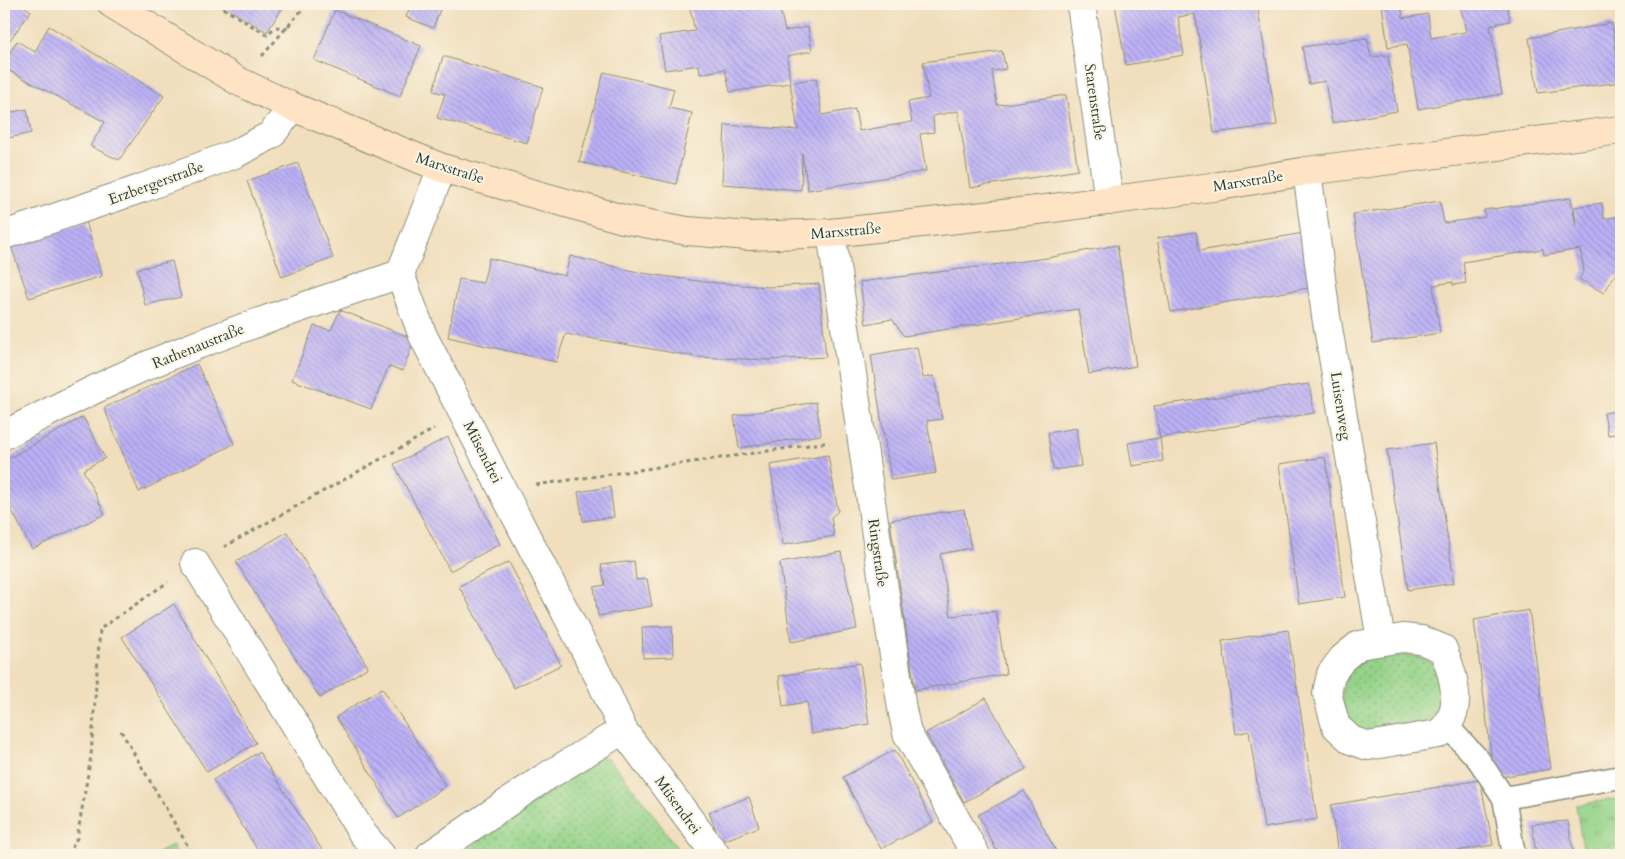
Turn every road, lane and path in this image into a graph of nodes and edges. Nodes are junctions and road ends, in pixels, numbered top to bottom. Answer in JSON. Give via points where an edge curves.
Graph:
{"nodes":[{"id":1,"x":112,"y":4,"type":"edge"},
{"id":2,"x":216,"y":4,"type":"edge"},
{"id":3,"x":307,"y":4,"type":"edge"},
{"id":4,"x":1081,"y":4,"type":"edge"},
{"id":5,"x":288,"y":28,"type":"junction"},
{"id":6,"x":270,"y":48,"type":"dead end"},
{"id":7,"x":293,"y":107,"type":"junction"},
{"id":8,"x":1621,"y":130,"type":"edge"},
{"id":9,"x":442,"y":168,"type":"junction"},
{"id":10,"x":1307,"y":171,"type":"junction"},
{"id":11,"x":1109,"y":201,"type":"junction"},
{"id":12,"x":831,"y":233,"type":"junction"},
{"id":13,"x":4,"y":235,"type":"edge"},
{"id":14,"x":400,"y":274,"type":"junction"},
{"id":15,"x":463,"y":413,"type":"junction"},
{"id":16,"x":4,"y":435,"type":"edge"},
{"id":17,"x":825,"y":443,"type":"dead end"},
{"id":18,"x":502,"y":490,"type":"junction"},
{"id":19,"x":195,"y":563,"type":"junction"},
{"id":20,"x":1381,"y":640,"type":"junction"},
{"id":21,"x":1448,"y":727,"type":"junction"},
{"id":22,"x":623,"y":730,"type":"junction"},
{"id":23,"x":121,"y":731,"type":"dead end"},
{"id":24,"x":1621,"y":778,"type":"edge"},
{"id":25,"x":1504,"y":798,"type":"junction"},
{"id":26,"x":68,"y":855,"type":"edge"},
{"id":27,"x":193,"y":855,"type":"edge"},
{"id":28,"x":381,"y":855,"type":"edge"},
{"id":29,"x":430,"y":855,"type":"edge"},
{"id":30,"x":716,"y":855,"type":"edge"},
{"id":31,"x":976,"y":855,"type":"edge"},
{"id":32,"x":1514,"y":855,"type":"edge"}],
"edges":[{"from":1,"to":7,"type":"street","name":"Marxstraße","via":[[238,81]]},
{"from":2,"to":5,"type":"path","via":[[267,35],[275,27]]},
{"from":3,"to":5,"type":"path"},
{"from":4,"to":11,"type":"street","name":"Starenstraße"},
{"from":5,"to":6,"type":"path"},
{"from":7,"to":9,"type":"street","name":"Marxstraße"},
{"from":7,"to":13,"type":"street","name":"Erzbergerstraße","via":[[271,135],[237,153],[140,190]]},
{"from":8,"to":10,"type":"street","name":"Marxstraße"},
{"from":9,"to":12,"type":"street","name":"Marxstraße","via":[[623,219],[687,231],[749,236]]},
{"from":9,"to":14,"type":"street"},
{"from":10,"to":11,"type":"street","name":"Marxstraße"},
{"from":10,"to":20,"type":"street","name":"Luisenweg","via":[[1326,316]]},
{"from":11,"to":12,"type":"street","name":"Marxstraße"},
{"from":12,"to":31,"type":"street","name":"Ringstraße","via":[[902,709],[908,733]]},
{"from":14,"to":15,"type":"street","name":"Müsendrei","via":[[423,336]]},
{"from":14,"to":16,"type":"street","name":"Rathenaustraße","via":[[180,351]]},
{"from":15,"to":18,"type":"street","name":"Müsendrei"},
{"from":15,"to":19,"type":"path"},
{"from":17,"to":18,"type":"path"},
{"from":18,"to":22,"type":"street","name":"Müsendrei"},
{"from":19,"to":26,"type":"path","via":[[100,629],[91,756],[77,838]]},
{"from":19,"to":28,"type":"street","via":[[362,834]]},
{"from":20,"to":21,"type":"street","via":[[1421,640],[1443,649],[1451,669],[1455,700],[1454,717]]},
{"from":20,"to":21,"type":"street","via":[[1359,645],[1331,674],[1327,693],[1336,726],[1351,740],[1368,746],[1438,734]]},
{"from":21,"to":25,"type":"lane","via":[[1478,759]]},
{"from":22,"to":29,"type":"street","via":[[544,778]]},
{"from":22,"to":30,"type":"street","name":"Müsendrei"},
{"from":23,"to":27,"type":"path"},
{"from":24,"to":25,"type":"lane"},
{"from":25,"to":32,"type":"lane"}]}
